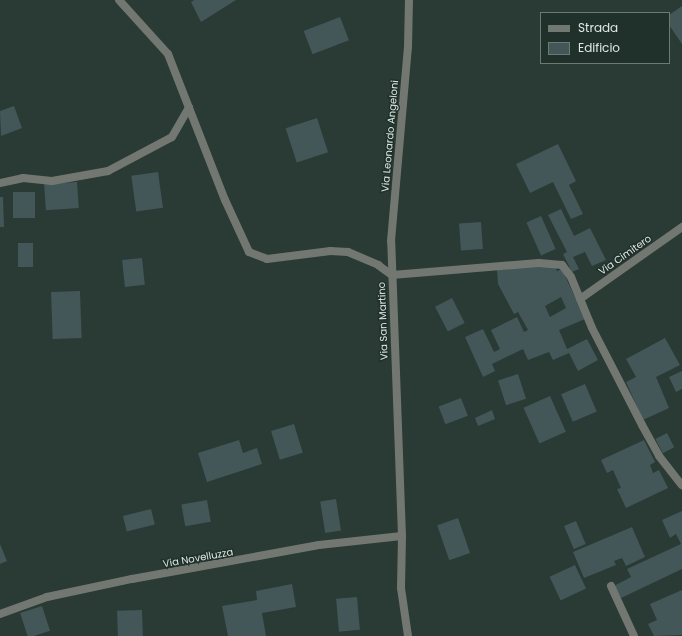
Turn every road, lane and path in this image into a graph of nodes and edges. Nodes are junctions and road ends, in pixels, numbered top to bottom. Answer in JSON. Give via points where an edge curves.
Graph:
{"nodes":[{"id":1,"x":119,"y":0,"type":"edge"},
{"id":2,"x":409,"y":0,"type":"edge"},
{"id":3,"x":189,"y":108,"type":"junction"},
{"id":4,"x":0,"y":183,"type":"edge"},
{"id":5,"x":682,"y":227,"type":"edge"},
{"id":6,"x":392,"y":275,"type":"junction"},
{"id":7,"x":580,"y":299,"type":"junction"},
{"id":8,"x":682,"y":485,"type":"edge"},
{"id":9,"x":402,"y":536,"type":"junction"},
{"id":10,"x":611,"y":586,"type":"dead end"},
{"id":11,"x":0,"y":614,"type":"edge"},
{"id":12,"x":408,"y":636,"type":"edge"},
{"id":13,"x":634,"y":636,"type":"edge"}],
"edges":[{"from":1,"to":3,"type":"street","name":"Via San Martino","via":[[168,54]]},
{"from":2,"to":6,"type":"street","name":"Via Leonardo Angeloni","via":[[408,47],[391,241]]},
{"from":3,"to":4,"type":"street","via":[[172,137],[108,171],[52,182],[23,178]]},
{"from":3,"to":6,"type":"street","name":"Via San Martino","via":[[225,200],[249,252],[267,259],[330,251],[348,252],[378,265]]},
{"from":5,"to":7,"type":"street","name":"Via Cimitero"},
{"from":6,"to":7,"type":"street","via":[[539,262],[562,265],[571,276]]},
{"from":6,"to":9,"type":"street","name":"Via San Martino"},
{"from":7,"to":8,"type":"street","via":[[642,426]]},
{"from":9,"to":11,"type":"street","name":"Via Novelluzza","via":[[319,545],[132,579],[47,597]]},
{"from":9,"to":12,"type":"street","name":"Via San Martino","via":[[401,588]]},
{"from":10,"to":13,"type":"street"}]}
